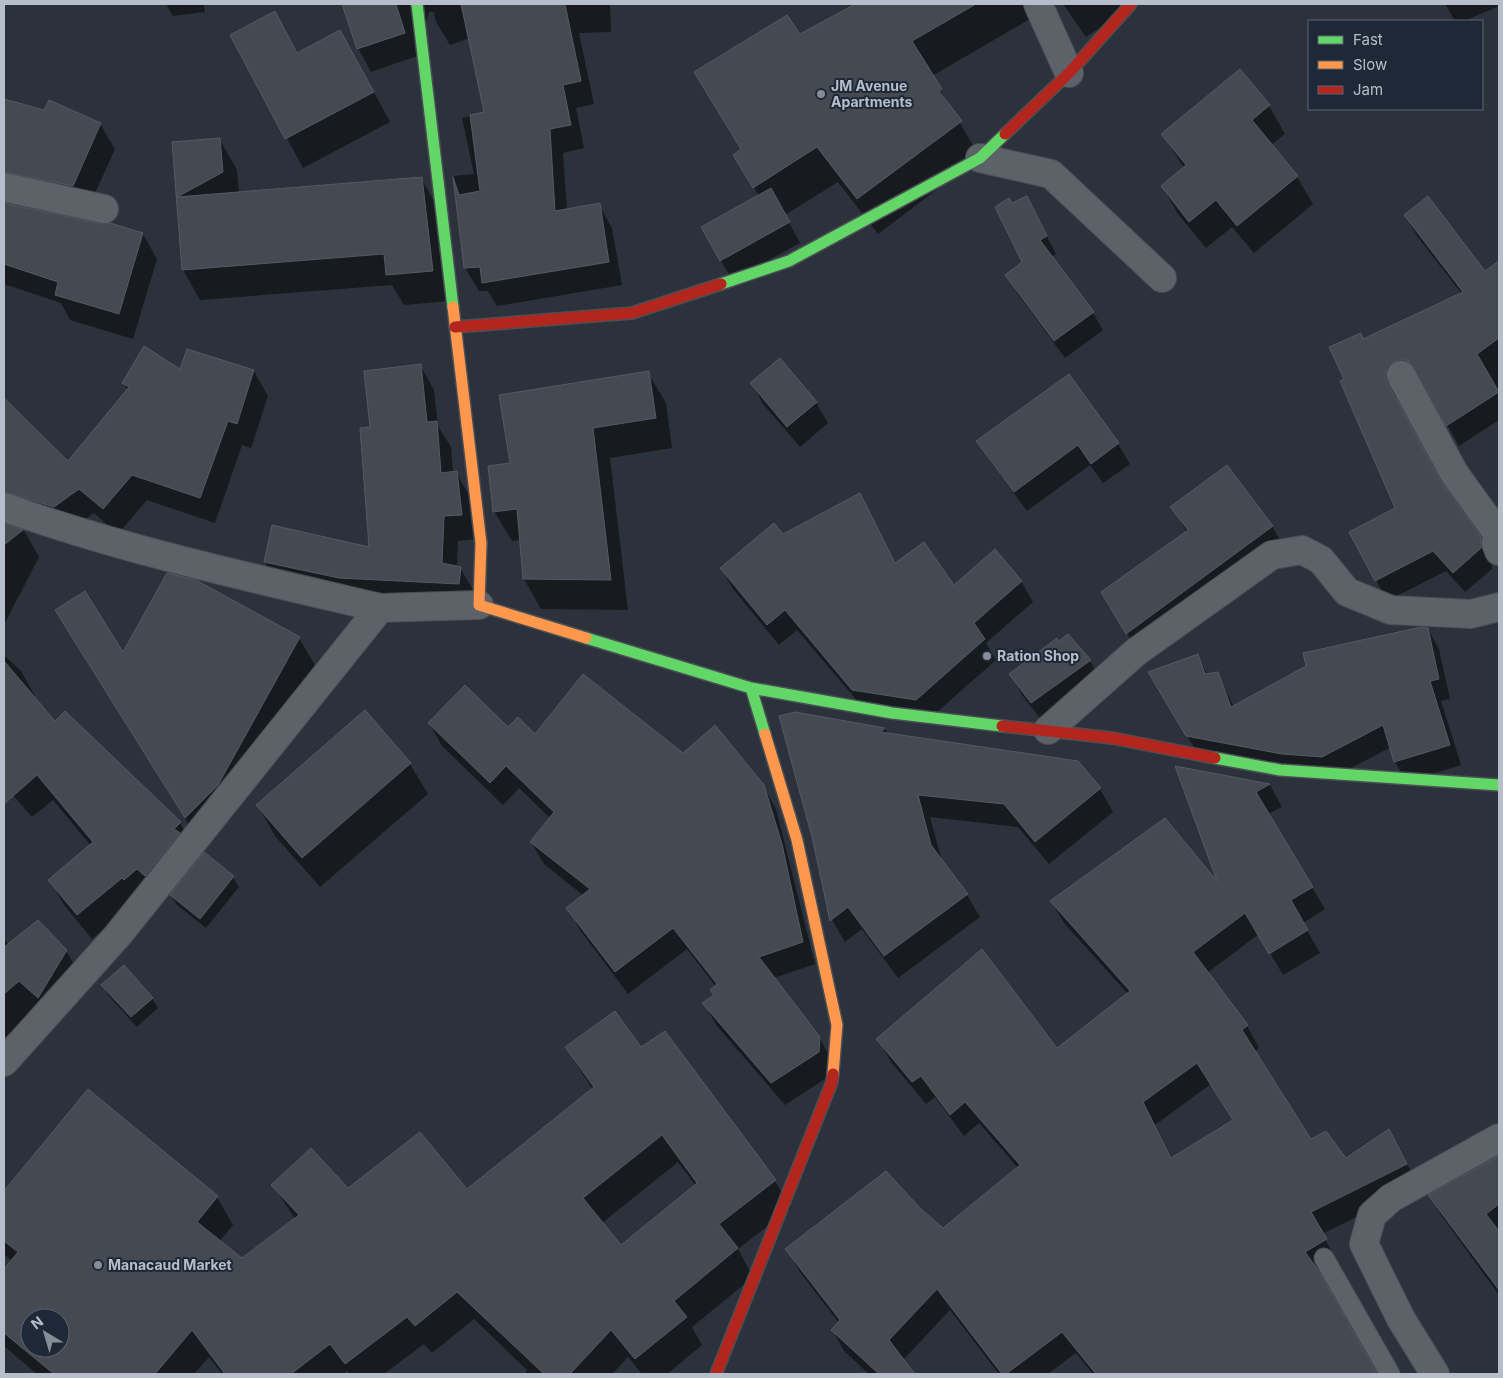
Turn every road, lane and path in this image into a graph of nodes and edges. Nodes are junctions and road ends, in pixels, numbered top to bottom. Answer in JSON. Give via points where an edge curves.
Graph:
{"nodes":[{"id":1,"x":417,"y":4,"type":"edge"},
{"id":2,"x":1038,"y":4,"type":"edge"},
{"id":3,"x":1131,"y":4,"type":"edge"},
{"id":4,"x":1069,"y":73,"type":"junction"},
{"id":5,"x":980,"y":158,"type":"junction"},
{"id":6,"x":4,"y":187,"type":"edge"},
{"id":7,"x":104,"y":209,"type":"dead end"},
{"id":8,"x":1162,"y":278,"type":"dead end"},
{"id":9,"x":455,"y":327,"type":"junction"},
{"id":10,"x":1401,"y":375,"type":"dead end"},
{"id":11,"x":4,"y":508,"type":"edge"},
{"id":12,"x":1499,"y":551,"type":"edge"},
{"id":13,"x":479,"y":605,"type":"junction"},
{"id":14,"x":1499,"y":607,"type":"edge"},
{"id":15,"x":380,"y":608,"type":"junction"},
{"id":16,"x":751,"y":688,"type":"junction"},
{"id":17,"x":1048,"y":730,"type":"junction"},
{"id":18,"x":1499,"y":785,"type":"edge"},
{"id":19,"x":4,"y":1062,"type":"edge"},
{"id":20,"x":1499,"y":1138,"type":"edge"},
{"id":21,"x":1324,"y":1258,"type":"dead end"},
{"id":22,"x":716,"y":1374,"type":"edge"},
{"id":23,"x":1390,"y":1374,"type":"edge"},
{"id":24,"x":1435,"y":1374,"type":"edge"}],
"edges":[{"from":1,"to":9,"type":"street"},
{"from":2,"to":4,"type":"street"},
{"from":3,"to":4,"type":"street"},
{"from":4,"to":5,"type":"street"},
{"from":5,"to":8,"type":"street","via":[[1050,174]]},
{"from":5,"to":9,"type":"street","via":[[789,261],[632,313]]},
{"from":6,"to":7,"type":"street"},
{"from":9,"to":13,"type":"street","via":[[481,543]]},
{"from":10,"to":12,"type":"street","via":[[1454,474],[1498,534],[1496,543]]},
{"from":11,"to":15,"type":"street","via":[[81,534]]},
{"from":13,"to":15,"type":"street"},
{"from":13,"to":16,"type":"street"},
{"from":14,"to":17,"type":"street","via":[[1471,614],[1391,610],[1347,592],[1321,560],[1302,550],[1272,555],[1136,652]]},
{"from":15,"to":19,"type":"street","via":[[118,935]]},
{"from":16,"to":17,"type":"street","via":[[892,713]]},
{"from":16,"to":22,"type":"street","via":[[797,840],[837,1025],[832,1082]]},
{"from":17,"to":18,"type":"street","via":[[1112,738],[1280,770]]},
{"from":20,"to":24,"type":"street","via":[[1391,1198],[1372,1214],[1364,1244],[1401,1319]]},
{"from":21,"to":23,"type":"lane"}]}
